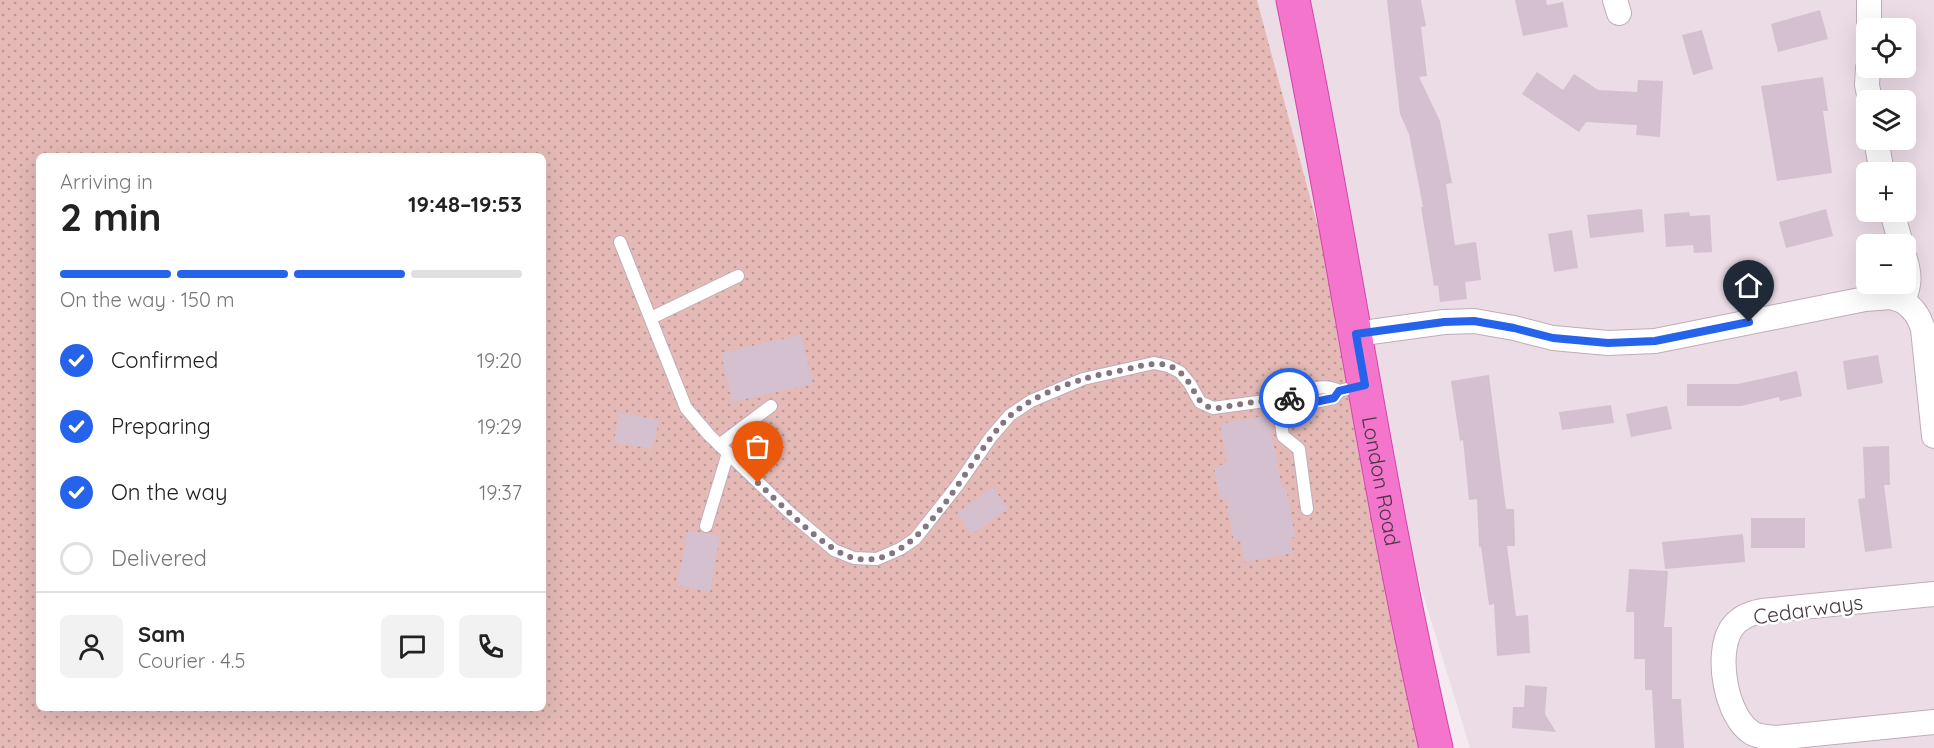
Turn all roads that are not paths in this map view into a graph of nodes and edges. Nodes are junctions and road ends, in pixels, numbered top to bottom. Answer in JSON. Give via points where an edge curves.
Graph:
{"nodes":[{"id":1,"x":1293,"y":0,"type":"edge"},
{"id":2,"x":1869,"y":0,"type":"edge"},
{"id":3,"x":1869,"y":18,"type":"edge"},
{"id":4,"x":620,"y":242,"type":"dead end"},
{"id":5,"x":738,"y":276,"type":"dead end"},
{"id":6,"x":1906,"y":294,"type":"edge"},
{"id":7,"x":1903,"y":301,"type":"junction"},
{"id":8,"x":651,"y":318,"type":"junction"},
{"id":9,"x":1356,"y":334,"type":"junction"},
{"id":10,"x":1931,"y":379,"type":"edge"},
{"id":11,"x":1352,"y":388,"type":"junction"},
{"id":12,"x":1277,"y":399,"type":"junction"},
{"id":13,"x":771,"y":406,"type":"dead end"},
{"id":14,"x":1934,"y":436,"type":"edge"},
{"id":15,"x":723,"y":449,"type":"junction"},
{"id":16,"x":1306,"y":509,"type":"dead end"},
{"id":17,"x":706,"y":526,"type":"dead end"},
{"id":18,"x":1934,"y":594,"type":"edge"},
{"id":19,"x":1934,"y":722,"type":"edge"},
{"id":20,"x":1436,"y":748,"type":"edge"}],
"edges":[{"from":1,"to":9,"type":"highway","name":"London Road"},
{"from":2,"to":3,"type":"street"},
{"from":4,"to":8,"type":"lane"},
{"from":5,"to":8,"type":"lane"},
{"from":6,"to":7,"type":"street"},
{"from":7,"to":9,"type":"street","via":[[1891,297],[1865,299],[1655,341],[1608,343],[1553,338],[1474,321]]},
{"from":7,"to":10,"type":"street","via":[[1920,318]]},
{"from":8,"to":15,"type":"lane","via":[[686,408]]},
{"from":9,"to":11,"type":"highway","name":"London Road"},
{"from":10,"to":14,"type":"street"},
{"from":11,"to":12,"type":"lane","via":[[1305,390],[1295,397]]},
{"from":11,"to":20,"type":"highway","name":"London Road","via":[[1387,513]]},
{"from":12,"to":15,"type":"lane","via":[[1213,408],[1200,402],[1180,372],[1154,363],[1083,379],[1031,401],[1010,416],[915,538],[877,559],[854,558],[834,550]]},
{"from":12,"to":16,"type":"lane","via":[[1283,436],[1299,449]]},
{"from":13,"to":15,"type":"lane"},
{"from":15,"to":17,"type":"lane"},
{"from":18,"to":19,"type":"street","name":"Cedarways","via":[[1750,613],[1732,628],[1724,651],[1729,701],[1744,726],[1763,737]]}]}
